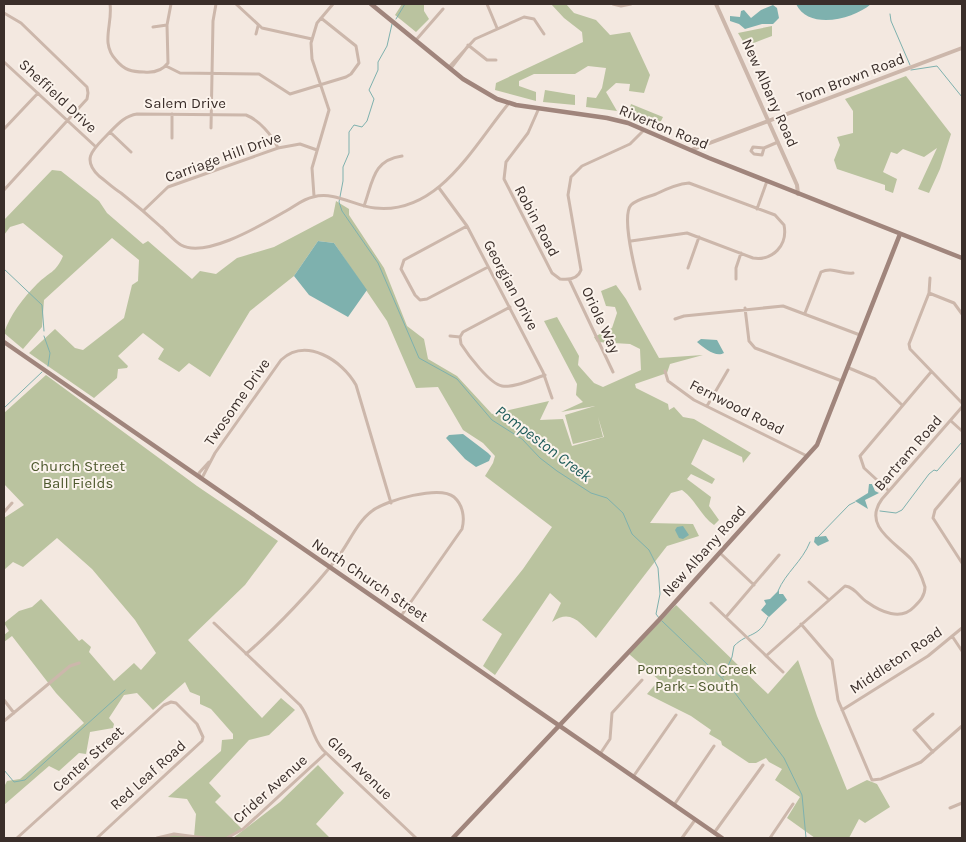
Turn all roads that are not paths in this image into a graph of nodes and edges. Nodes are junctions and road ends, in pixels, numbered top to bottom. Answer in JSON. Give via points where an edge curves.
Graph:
{"nodes":[{"id":1,"x":110,"y":4,"type":"edge"},
{"id":2,"x":170,"y":4,"type":"edge"},
{"id":3,"x":216,"y":4,"type":"edge"},
{"id":4,"x":236,"y":4,"type":"edge"},
{"id":5,"x":332,"y":4,"type":"edge"},
{"id":6,"x":372,"y":4,"type":"edge"},
{"id":7,"x":487,"y":4,"type":"edge"},
{"id":8,"x":613,"y":4,"type":"edge"},
{"id":9,"x":631,"y":4,"type":"edge"},
{"id":10,"x":716,"y":4,"type":"edge"},
{"id":11,"x":443,"y":9,"type":"dead end"},
{"id":12,"x":4,"y":13,"type":"edge"},
{"id":13,"x":322,"y":18,"type":"junction"},
{"id":14,"x":168,"y":25,"type":"junction"},
{"id":15,"x":258,"y":26,"type":"junction"},
{"id":16,"x":154,"y":27,"type":"dead end"},
{"id":17,"x":498,"y":28,"type":"junction"},
{"id":18,"x":256,"y":34,"type":"dead end"},
{"id":19,"x":544,"y":34,"type":"dead end"},
{"id":20,"x":312,"y":39,"type":"junction"},
{"id":21,"x":416,"y":40,"type":"junction"},
{"id":22,"x":468,"y":45,"type":"junction"},
{"id":23,"x":962,"y":48,"type":"edge"},
{"id":24,"x":496,"y":60,"type":"dead end"},
{"id":25,"x":4,"y":62,"type":"edge"},
{"id":26,"x":166,"y":66,"type":"junction"},
{"id":27,"x":450,"y":68,"type":"junction"},
{"id":28,"x":211,"y":73,"type":"junction"},
{"id":29,"x":322,"y":86,"type":"junction"},
{"id":30,"x":38,"y":93,"type":"junction"},
{"id":31,"x":509,"y":103,"type":"junction"},
{"id":32,"x":539,"y":108,"type":"junction"},
{"id":33,"x":172,"y":114,"type":"junction"},
{"id":34,"x":211,"y":114,"type":"junction"},
{"id":35,"x":769,"y":120,"type":"junction"},
{"id":36,"x":67,"y":121,"type":"junction"},
{"id":37,"x":211,"y":128,"type":"dead end"},
{"id":38,"x":4,"y":129,"type":"edge"},
{"id":39,"x":644,"y":130,"type":"junction"},
{"id":40,"x":110,"y":132,"type":"junction"},
{"id":41,"x":172,"y":138,"type":"dead end"},
{"id":42,"x":778,"y":142,"type":"junction"},
{"id":43,"x":96,"y":147,"type":"junction"},
{"id":44,"x":278,"y":148,"type":"junction"},
{"id":45,"x":764,"y":148,"type":"dead end"},
{"id":46,"x":317,"y":150,"type":"junction"},
{"id":47,"x":691,"y":150,"type":"junction"},
{"id":48,"x":131,"y":152,"type":"dead end"},
{"id":49,"x":402,"y":156,"type":"dead end"},
{"id":50,"x":767,"y":181,"type":"junction"},
{"id":51,"x":439,"y":188,"type":"junction"},
{"id":52,"x":4,"y":190,"type":"edge"},
{"id":53,"x":798,"y":194,"type":"junction"},
{"id":54,"x":314,"y":196,"type":"junction"},
{"id":55,"x":364,"y":206,"type":"junction"},
{"id":56,"x":757,"y":209,"type":"junction"},
{"id":57,"x":143,"y":211,"type":"junction"},
{"id":58,"x":467,"y":226,"type":"junction"},
{"id":59,"x":900,"y":234,"type":"junction"},
{"id":60,"x":699,"y":237,"type":"junction"},
{"id":61,"x":631,"y":241,"type":"junction"},
{"id":62,"x":741,"y":253,"type":"junction"},
{"id":63,"x":962,"y":258,"type":"edge"},
{"id":64,"x":488,"y":267,"type":"junction"},
{"id":65,"x":688,"y":268,"type":"dead end"},
{"id":66,"x":853,"y":273,"type":"dead end"},
{"id":67,"x":736,"y":278,"type":"dead end"},
{"id":68,"x":930,"y":278,"type":"dead end"},
{"id":69,"x":569,"y":279,"type":"junction"},
{"id":70,"x":640,"y":289,"type":"dead end"},
{"id":71,"x":929,"y":293,"type":"junction"},
{"id":72,"x":510,"y":307,"type":"junction"},
{"id":73,"x":745,"y":308,"type":"junction"},
{"id":74,"x":805,"y":313,"type":"junction"},
{"id":75,"x":962,"y":314,"type":"edge"},
{"id":76,"x":675,"y":319,"type":"dead end"},
{"id":77,"x":861,"y":335,"type":"junction"},
{"id":78,"x":450,"y":336,"type":"dead end"},
{"id":79,"x":460,"y":337,"type":"junction"},
{"id":80,"x":4,"y":342,"type":"edge"},
{"id":81,"x":848,"y":368,"type":"junction"},
{"id":82,"x":728,"y":370,"type":"dead end"},
{"id":83,"x":665,"y":371,"type":"dead end"},
{"id":84,"x":613,"y":372,"type":"dead end"},
{"id":85,"x":931,"y":372,"type":"junction"},
{"id":86,"x":544,"y":375,"type":"junction"},
{"id":87,"x":843,"y":382,"type":"junction"},
{"id":88,"x":552,"y":398,"type":"dead end"},
{"id":89,"x":902,"y":405,"type":"junction"},
{"id":90,"x":962,"y":405,"type":"edge"},
{"id":91,"x":707,"y":406,"type":"junction"},
{"id":92,"x":950,"y":421,"type":"junction"},
{"id":93,"x":962,"y":431,"type":"edge"},
{"id":94,"x":808,"y":456,"type":"junction"},
{"id":95,"x":200,"y":478,"type":"junction"},
{"id":96,"x":962,"y":480,"type":"edge"},
{"id":97,"x":889,"y":491,"type":"junction"},
{"id":98,"x":12,"y":503,"type":"dead end"},
{"id":99,"x":391,"y":503,"type":"junction"},
{"id":100,"x":4,"y":512,"type":"edge"},
{"id":101,"x":720,"y":553,"type":"junction"},
{"id":102,"x":779,"y":555,"type":"dead end"},
{"id":103,"x":962,"y":563,"type":"edge"},
{"id":104,"x":329,"y":568,"type":"junction"},
{"id":105,"x":810,"y":582,"type":"dead end"},
{"id":106,"x":754,"y":585,"type":"junction"},
{"id":107,"x":828,"y":600,"type":"junction"},
{"id":108,"x":711,"y":603,"type":"dead end"},
{"id":109,"x":401,"y":617,"type":"junction"},
{"id":110,"x":726,"y":617,"type":"junction"},
{"id":111,"x":214,"y":623,"type":"dead end"},
{"id":112,"x":801,"y":624,"type":"junction"},
{"id":113,"x":962,"y":628,"type":"edge"},
{"id":114,"x":952,"y":636,"type":"junction"},
{"id":115,"x":962,"y":651,"type":"edge"},
{"id":116,"x":246,"y":654,"type":"junction"},
{"id":117,"x":766,"y":656,"type":"junction"},
{"id":118,"x":79,"y":663,"type":"dead end"},
{"id":119,"x":783,"y":672,"type":"dead end"},
{"id":120,"x":642,"y":680,"type":"dead end"},
{"id":121,"x":4,"y":700,"type":"edge"},
{"id":122,"x":176,"y":703,"type":"joint"},
{"id":123,"x":842,"y":710,"type":"junction"},
{"id":124,"x":14,"y":713,"type":"junction"},
{"id":125,"x":676,"y":714,"type":"dead end"},
{"id":126,"x":933,"y":714,"type":"dead end"},
{"id":127,"x":4,"y":721,"type":"edge"},
{"id":128,"x":558,"y":725,"type":"junction"},
{"id":129,"x":962,"y":726,"type":"edge"},
{"id":130,"x":714,"y":746,"type":"dead end"},
{"id":131,"x":933,"y":752,"type":"junction"},
{"id":132,"x":326,"y":753,"type":"junction"},
{"id":133,"x":600,"y":754,"type":"junction"},
{"id":134,"x":763,"y":765,"type":"dead end"},
{"id":135,"x":633,"y":778,"type":"junction"},
{"id":136,"x":962,"y":803,"type":"edge"},
{"id":137,"x":794,"y":804,"type":"dead end"},
{"id":138,"x":674,"y":805,"type":"junction"},
{"id":139,"x":950,"y":808,"type":"dead end"},
{"id":140,"x":695,"y":820,"type":"junction"},
{"id":141,"x":714,"y":833,"type":"junction"},
{"id":142,"x":17,"y":838,"type":"edge"},
{"id":143,"x":97,"y":838,"type":"edge"},
{"id":144,"x":157,"y":838,"type":"edge"},
{"id":145,"x":205,"y":838,"type":"edge"},
{"id":146,"x":226,"y":838,"type":"edge"},
{"id":147,"x":416,"y":838,"type":"edge"},
{"id":148,"x":452,"y":838,"type":"edge"},
{"id":149,"x":682,"y":838,"type":"edge"},
{"id":150,"x":722,"y":838,"type":"edge"},
{"id":151,"x":770,"y":838,"type":"edge"}],
"edges":[{"from":1,"to":26,"type":"street","via":[[108,49],[118,63],[129,70],[146,72],[156,72]]},
{"from":2,"to":14,"type":"street"},
{"from":3,"to":28,"type":"street"},
{"from":4,"to":15,"type":"street"},
{"from":5,"to":13,"type":"street"},
{"from":6,"to":21,"type":"main road","name":"Riverton Road"},
{"from":7,"to":17,"type":"street"},
{"from":8,"to":9,"type":"street"},
{"from":10,"to":35,"type":"street","name":"New Albany Road"},
{"from":11,"to":21,"type":"street"},
{"from":12,"to":36,"type":"street","via":[[21,23],[87,88],[87,99]]},
{"from":13,"to":20,"type":"street"},
{"from":13,"to":29,"type":"street","via":[[354,44],[360,58],[351,74]]},
{"from":14,"to":16,"type":"street"},
{"from":14,"to":26,"type":"street","via":[[170,57]]},
{"from":15,"to":18,"type":"street"},
{"from":15,"to":20,"type":"street","via":[[271,32]]},
{"from":17,"to":19,"type":"street","via":[[531,17]]},
{"from":17,"to":22,"type":"street"},
{"from":20,"to":29,"type":"street","via":[[312,59]]},
{"from":21,"to":27,"type":"main road","name":"Riverton Road"},
{"from":22,"to":24,"type":"street","via":[[488,60]]},
{"from":22,"to":27,"type":"street"},
{"from":23,"to":35,"type":"street","name":"Tom Brown Road"},
{"from":25,"to":30,"type":"street","name":"Sheffield Drive"},
{"from":26,"to":28,"type":"street","via":[[176,72]]},
{"from":27,"to":31,"type":"main road","name":"Riverton Road","via":[[473,86]]},
{"from":28,"to":29,"type":"street","via":[[259,74],[290,94]]},
{"from":28,"to":34,"type":"street"},
{"from":29,"to":46,"type":"street","via":[[329,115]]},
{"from":30,"to":36,"type":"street","name":"Sheffield Drive"},
{"from":30,"to":38,"type":"street"},
{"from":31,"to":32,"type":"main road","name":"Riverton Road"},
{"from":31,"to":51,"type":"street"},
{"from":32,"to":39,"type":"main road","name":"Riverton Road","via":[[607,118]]},
{"from":32,"to":69,"type":"street","name":"Robin Road","via":[[528,133],[506,162],[504,179],[552,273],[556,278]]},
{"from":33,"to":34,"type":"street","name":"Salem Drive"},
{"from":33,"to":40,"type":"street","name":"Salem Drive","via":[[131,115]]},
{"from":33,"to":41,"type":"street"},
{"from":34,"to":37,"type":"street"},
{"from":34,"to":44,"type":"street","name":"Salem Drive","via":[[251,117],[272,137]]},
{"from":35,"to":42,"type":"street","name":"New Albany Road"},
{"from":35,"to":47,"type":"street","name":"Tom Brown Road"},
{"from":36,"to":43,"type":"street","name":"Sheffield Drive"},
{"from":36,"to":52,"type":"street"},
{"from":39,"to":47,"type":"main road","name":"Riverton Road"},
{"from":39,"to":69,"type":"street","via":[[630,144],[582,166],[571,177],[568,195],[581,270],[579,275]]},
{"from":40,"to":43,"type":"street","name":"Salem Drive"},
{"from":40,"to":48,"type":"street"},
{"from":42,"to":45,"type":"street"},
{"from":42,"to":53,"type":"street","name":"New Albany Road"},
{"from":43,"to":57,"type":"street","via":[[90,162],[93,170]]},
{"from":44,"to":46,"type":"street","name":"Carriage Hill Drive","via":[[300,144]]},
{"from":44,"to":57,"type":"street","name":"Carriage Hill Drive","via":[[168,187]]},
{"from":46,"to":54,"type":"street","via":[[312,168]]},
{"from":47,"to":50,"type":"main road","name":"Riverton Road"},
{"from":49,"to":55,"type":"street","via":[[381,163]]},
{"from":50,"to":53,"type":"main road","name":"Riverton Road"},
{"from":50,"to":56,"type":"street"},
{"from":51,"to":55,"type":"street","via":[[400,208]]},
{"from":51,"to":58,"type":"street","name":"Georgian Drive"},
{"from":53,"to":59,"type":"main road","name":"Riverton Road"},
{"from":54,"to":55,"type":"street","via":[[332,196]]},
{"from":54,"to":57,"type":"street","via":[[254,228],[201,249],[180,245]]},
{"from":56,"to":61,"type":"street","via":[[695,184],[678,185],[630,207],[627,217]]},
{"from":56,"to":62,"type":"street","via":[[775,215],[783,222],[782,244],[776,253],[762,258]]},
{"from":58,"to":64,"type":"street","name":"Georgian Drive"},
{"from":58,"to":64,"type":"street","via":[[404,260],[402,269],[415,296],[420,300],[426,299]]},
{"from":59,"to":63,"type":"main road","name":"Riverton Road"},
{"from":59,"to":77,"type":"main road","name":"New Albany Road"},
{"from":60,"to":61,"type":"street","via":[[681,233]]},
{"from":60,"to":62,"type":"street"},
{"from":60,"to":65,"type":"street"},
{"from":61,"to":70,"type":"street"},
{"from":62,"to":67,"type":"street"},
{"from":64,"to":72,"type":"street","name":"Georgian Drive"},
{"from":66,"to":74,"type":"street","via":[[832,269],[821,272]]},
{"from":68,"to":71,"type":"street"},
{"from":69,"to":84,"type":"street","name":"Oriole Way"},
{"from":71,"to":75,"type":"street","via":[[954,303]]},
{"from":71,"to":85,"type":"street","via":[[910,346],[913,354]]},
{"from":72,"to":79,"type":"street","via":[[463,332]]},
{"from":72,"to":86,"type":"street","name":"Georgian Drive"},
{"from":73,"to":74,"type":"street","via":[[775,305]]},
{"from":73,"to":76,"type":"street"},
{"from":73,"to":87,"type":"street","via":[[749,341],[755,348]]},
{"from":74,"to":77,"type":"street"},
{"from":77,"to":81,"type":"main road","name":"New Albany Road"},
{"from":78,"to":79,"type":"street"},
{"from":79,"to":86,"type":"street","via":[[462,346],[497,384],[512,385]]},
{"from":80,"to":95,"type":"main road","name":"North Church Street"},
{"from":81,"to":87,"type":"main road","name":"New Albany Road"},
{"from":81,"to":89,"type":"street","via":[[875,379]]},
{"from":82,"to":91,"type":"street"},
{"from":83,"to":91,"type":"street","name":"Fernwood Road","via":[[670,383]]},
{"from":85,"to":89,"type":"street"},
{"from":85,"to":90,"type":"street"},
{"from":86,"to":88,"type":"street","name":"Georgian Drive"},
{"from":87,"to":94,"type":"main road","name":"New Albany Road","via":[[820,439]]},
{"from":89,"to":97,"type":"street","via":[[860,456],[864,468]]},
{"from":90,"to":92,"type":"street","name":"Bartram Road"},
{"from":91,"to":94,"type":"street","name":"Fernwood Road"},
{"from":92,"to":93,"type":"street"},
{"from":92,"to":97,"type":"street","name":"Bartram Road"},
{"from":94,"to":101,"type":"main road","name":"New Albany Road"},
{"from":95,"to":99,"type":"street","name":"Twosome Drive","via":[[200,473],[281,360],[293,351],[312,350],[346,372],[356,385]]},
{"from":95,"to":104,"type":"main road","name":"North Church Street"},
{"from":96,"to":103,"type":"street","via":[[935,510],[933,518]]},
{"from":97,"to":107,"type":"street","name":"Bartram Road","via":[[877,506],[876,521],[881,531],[914,563],[924,584],[923,596],[911,610],[900,616],[871,604],[847,586]]},
{"from":98,"to":100,"type":"street"},
{"from":99,"to":104,"type":"street","via":[[369,513]]},
{"from":99,"to":109,"type":"street","via":[[441,491],[457,500],[463,515],[459,533]]},
{"from":101,"to":106,"type":"street"},
{"from":101,"to":128,"type":"main road","name":"New Albany Road"},
{"from":102,"to":106,"type":"street"},
{"from":104,"to":109,"type":"main road","name":"North Church Street"},
{"from":104,"to":116,"type":"street"},
{"from":105,"to":107,"type":"street"},
{"from":106,"to":110,"type":"street"},
{"from":107,"to":112,"type":"street","name":"Bartram Road"},
{"from":108,"to":110,"type":"street"},
{"from":109,"to":128,"type":"main road","name":"North Church Street"},
{"from":110,"to":117,"type":"street"},
{"from":111,"to":116,"type":"street","name":"Glen Avenue"},
{"from":112,"to":117,"type":"street","name":"Bartram Road"},
{"from":112,"to":123,"type":"street","via":[[832,660],[836,693]]},
{"from":113,"to":114,"type":"street","name":"Middleton Road"},
{"from":114,"to":115,"type":"street"},
{"from":114,"to":123,"type":"street","name":"Middleton Road","via":[[928,656]]},
{"from":116,"to":132,"type":"street","name":"Glen Avenue","via":[[303,709],[314,737]]},
{"from":117,"to":119,"type":"street"},
{"from":118,"to":124,"type":"street","via":[[70,666]]},
{"from":120,"to":133,"type":"street","via":[[612,713],[610,739]]},
{"from":121,"to":124,"type":"street"},
{"from":122,"to":142,"type":"street","name":"Center Street","via":[[164,705]]},
{"from":122,"to":143,"type":"street","name":"Red Leaf Road","via":[[201,731],[202,741]]},
{"from":123,"to":131,"type":"street","via":[[872,780],[881,780],[922,762]]},
{"from":124,"to":127,"type":"street"},
{"from":125,"to":135,"type":"street"},
{"from":126,"to":131,"type":"street","via":[[914,730]]},
{"from":128,"to":133,"type":"main road","name":"North Church Street"},
{"from":128,"to":148,"type":"main road","name":"New Albany Road"},
{"from":129,"to":131,"type":"street"},
{"from":130,"to":138,"type":"street"},
{"from":132,"to":146,"type":"street","name":"Crider Avenue","via":[[243,829]]},
{"from":132,"to":147,"type":"street","name":"Glen Avenue"},
{"from":133,"to":135,"type":"main road","name":"North Church Street"},
{"from":134,"to":141,"type":"street"},
{"from":135,"to":138,"type":"main road","name":"North Church Street"},
{"from":136,"to":139,"type":"street"},
{"from":137,"to":151,"type":"street"},
{"from":138,"to":140,"type":"main road","name":"North Church Street"},
{"from":140,"to":141,"type":"main road","name":"North Church Street"},
{"from":140,"to":149,"type":"street"},
{"from":141,"to":150,"type":"main road","name":"North Church Street"},
{"from":144,"to":145,"type":"street","via":[[174,834]]}]}
